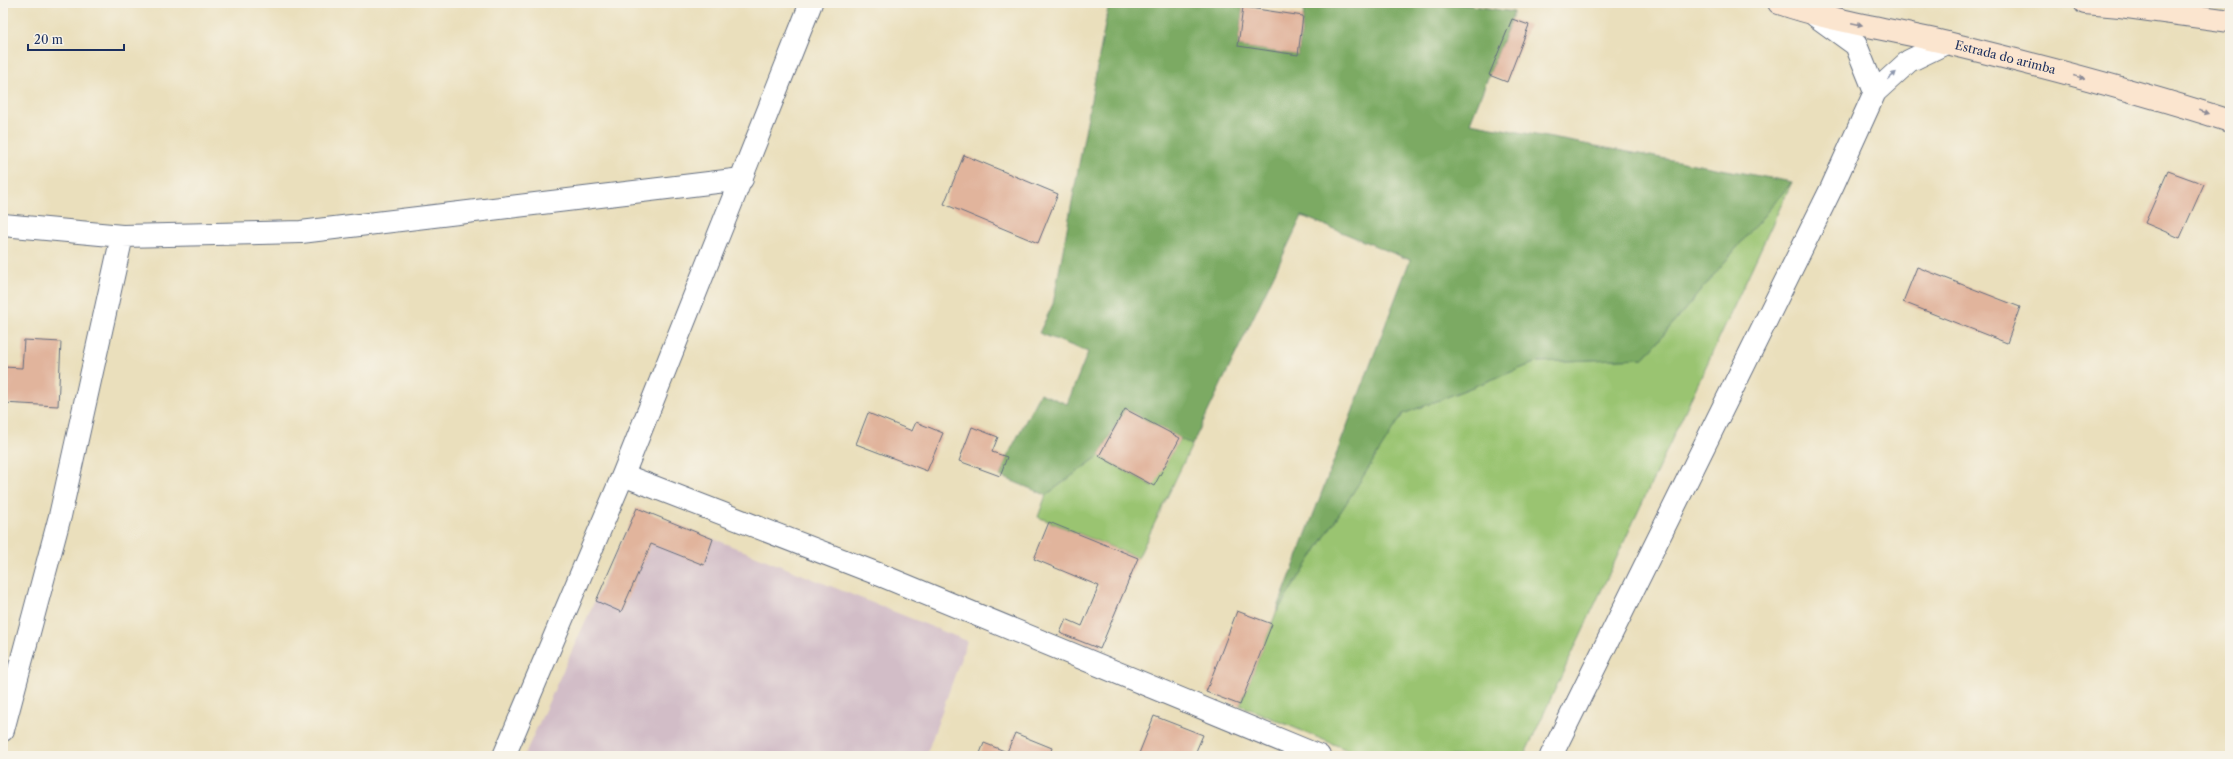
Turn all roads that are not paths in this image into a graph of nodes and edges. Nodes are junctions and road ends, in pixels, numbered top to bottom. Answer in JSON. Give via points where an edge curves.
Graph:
{"nodes":[{"id":1,"x":811,"y":3,"type":"edge"},
{"id":2,"x":1779,"y":3,"type":"edge"},
{"id":3,"x":2085,"y":3,"type":"edge"},
{"id":4,"x":1816,"y":16,"type":"junction"},
{"id":5,"x":2230,"y":21,"type":"edge"},
{"id":6,"x":1946,"y":43,"type":"junction"},
{"id":7,"x":1875,"y":92,"type":"junction"},
{"id":8,"x":2230,"y":121,"type":"edge"},
{"id":9,"x":742,"y":179,"type":"junction"},
{"id":10,"x":3,"y":225,"type":"edge"},
{"id":11,"x":122,"y":236,"type":"junction"},
{"id":12,"x":623,"y":475,"type":"junction"},
{"id":13,"x":3,"y":730,"type":"edge"},
{"id":14,"x":504,"y":756,"type":"edge"},
{"id":15,"x":1319,"y":756,"type":"edge"},
{"id":16,"x":1551,"y":756,"type":"edge"}],
"edges":[{"from":1,"to":9,"type":"street"},
{"from":2,"to":4,"type":"main road","name":"Estrada do arimba"},
{"from":3,"to":5,"type":"main road"},
{"from":4,"to":6,"type":"main road","name":"Estrada do arimba","one_way":true},
{"from":4,"to":7,"type":"street","via":[[1856,45]]},
{"from":7,"to":6,"type":"street","one_way":true,"via":[[1909,61]]},
{"from":6,"to":8,"type":"main road","name":"Estrada do arimba","one_way":true,"via":[[2163,99]]},
{"from":7,"to":16,"type":"street","via":[[1832,188]]},
{"from":9,"to":11,"type":"street","via":[[301,232]]},
{"from":9,"to":12,"type":"street"},
{"from":10,"to":11,"type":"street"},
{"from":11,"to":13,"type":"street","via":[[60,516]]},
{"from":12,"to":14,"type":"street"},
{"from":12,"to":15,"type":"street","via":[[878,574]]}]}
